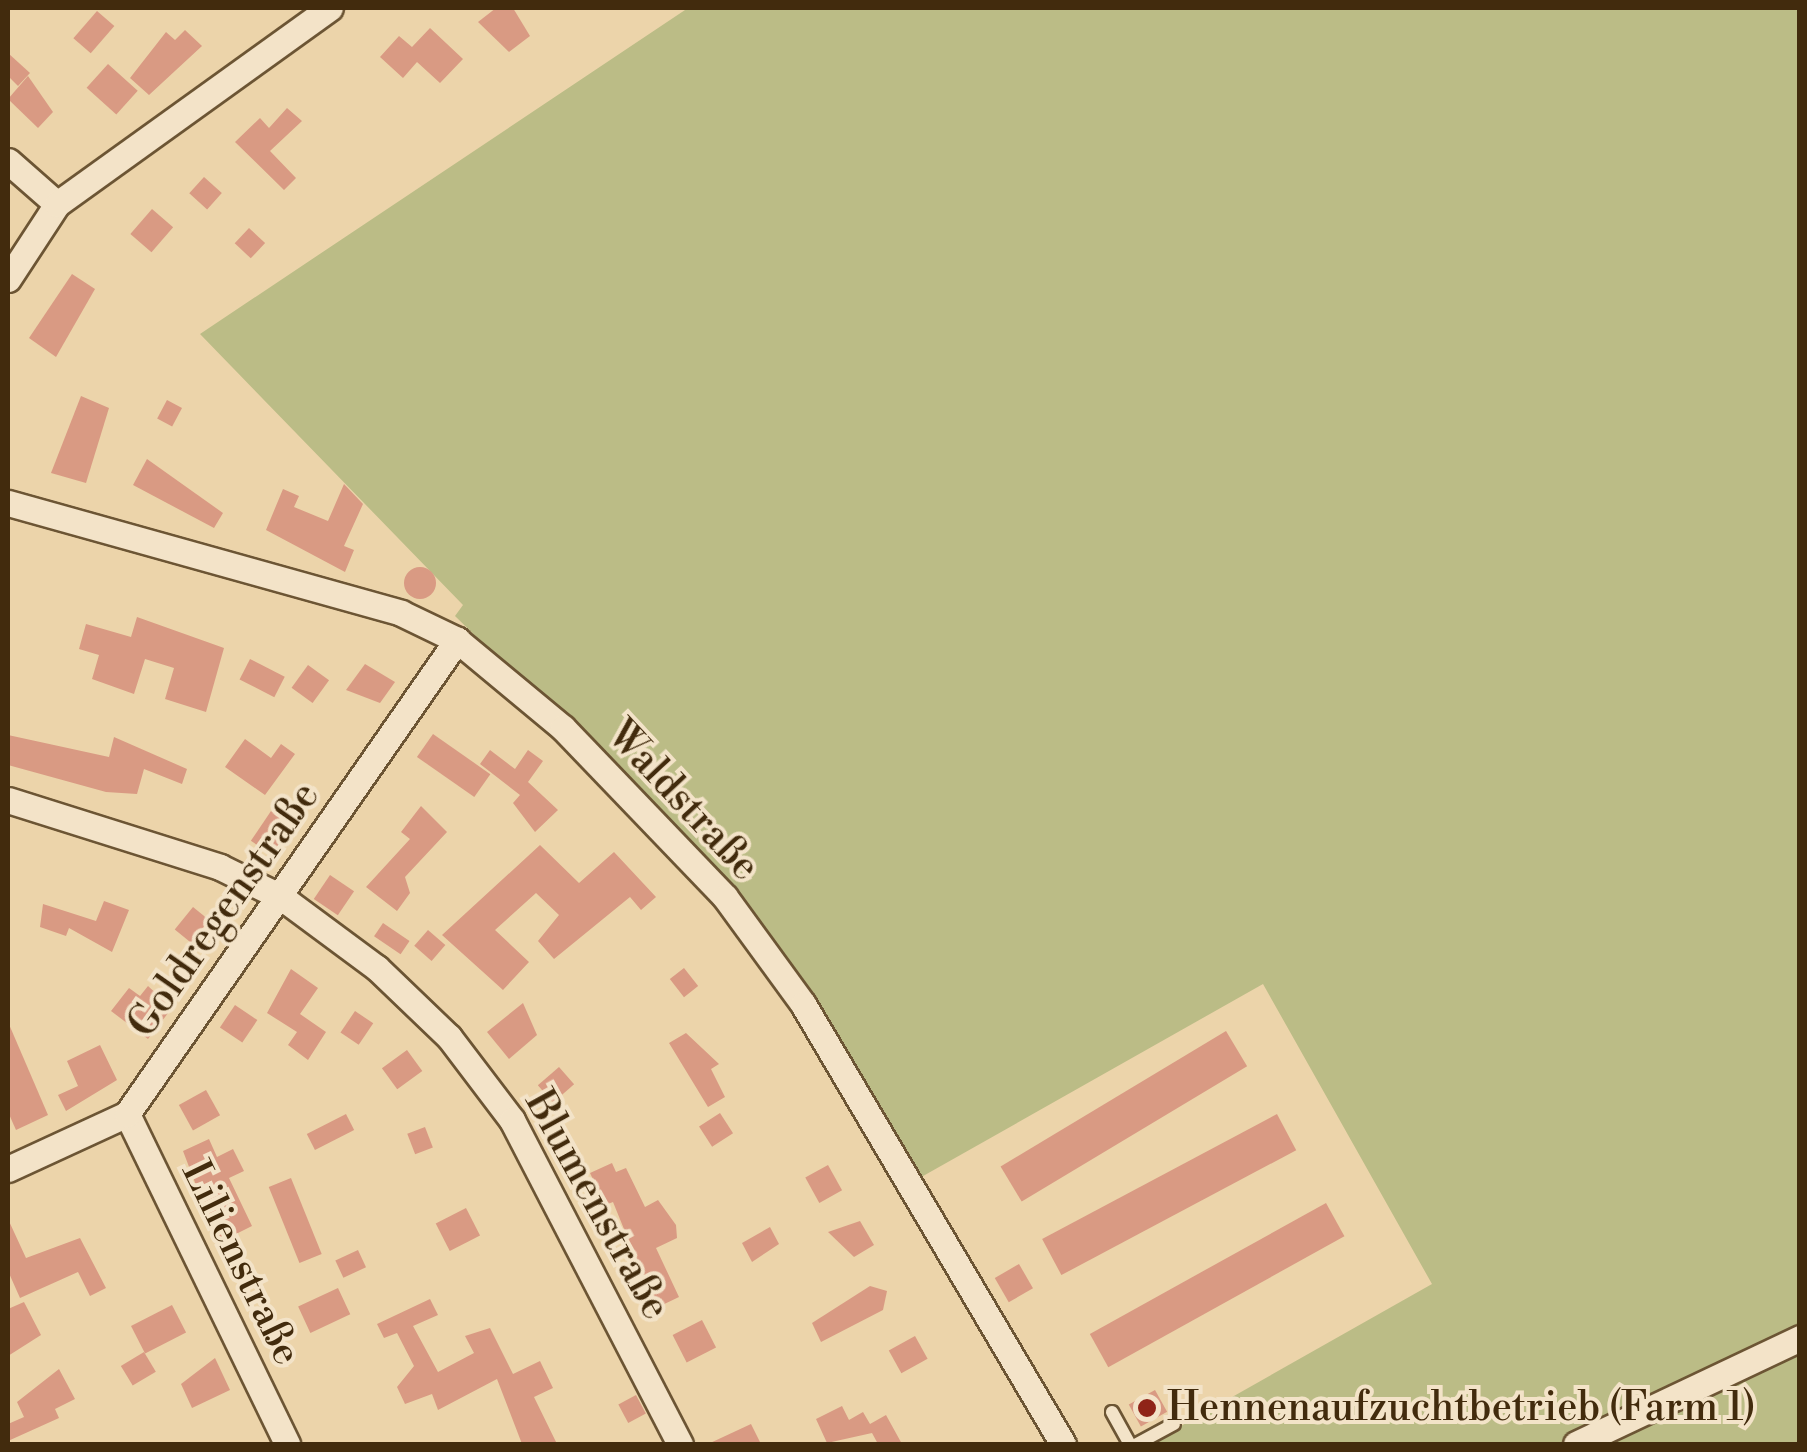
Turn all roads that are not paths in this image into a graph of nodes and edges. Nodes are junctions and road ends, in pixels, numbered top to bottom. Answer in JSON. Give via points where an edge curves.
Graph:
{"nodes":[{"id":1,"x":330,"y":8,"type":"edge"},
{"id":2,"x":8,"y":160,"type":"edge"},
{"id":3,"x":57,"y":204,"type":"junction"},
{"id":4,"x":8,"y":278,"type":"edge"},
{"id":5,"x":8,"y":503,"type":"edge"},
{"id":6,"x":457,"y":640,"type":"junction"},
{"id":7,"x":8,"y":800,"type":"edge"},
{"id":8,"x":281,"y":897,"type":"junction"},
{"id":9,"x":127,"y":1114,"type":"junction"},
{"id":10,"x":8,"y":1169,"type":"edge"},
{"id":11,"x":1800,"y":1338,"type":"edge"},
{"id":12,"x":1112,"y":1412,"type":"dead end"},
{"id":13,"x":1174,"y":1424,"type":"dead end"},
{"id":14,"x":288,"y":1444,"type":"edge"},
{"id":15,"x":680,"y":1444,"type":"edge"},
{"id":16,"x":1063,"y":1444,"type":"edge"},
{"id":17,"x":1134,"y":1444,"type":"edge"},
{"id":18,"x":1576,"y":1444,"type":"edge"}],
"edges":[{"from":1,"to":3,"type":"street"},
{"from":2,"to":3,"type":"street"},
{"from":3,"to":4,"type":"street"},
{"from":5,"to":6,"type":"street","name":"Waldstraße","via":[[335,589]]},
{"from":6,"to":8,"type":"street","name":"Goldregenstraße"},
{"from":6,"to":16,"type":"street","name":"Waldstraße","via":[[562,728],[725,897],[803,1004]]},
{"from":7,"to":8,"type":"street","name":"Blumenstraße","via":[[176,847]]},
{"from":8,"to":9,"type":"street","name":"Goldregenstraße"},
{"from":8,"to":15,"type":"street","name":"Blumenstraße","via":[[340,936],[449,1037],[512,1120]]},
{"from":9,"to":10,"type":"street","name":"Goldregenstraße"},
{"from":9,"to":14,"type":"street","name":"Lilienstraße"},
{"from":11,"to":18,"type":"street"},
{"from":12,"to":17,"type":"lane"},
{"from":13,"to":17,"type":"lane"}]}
